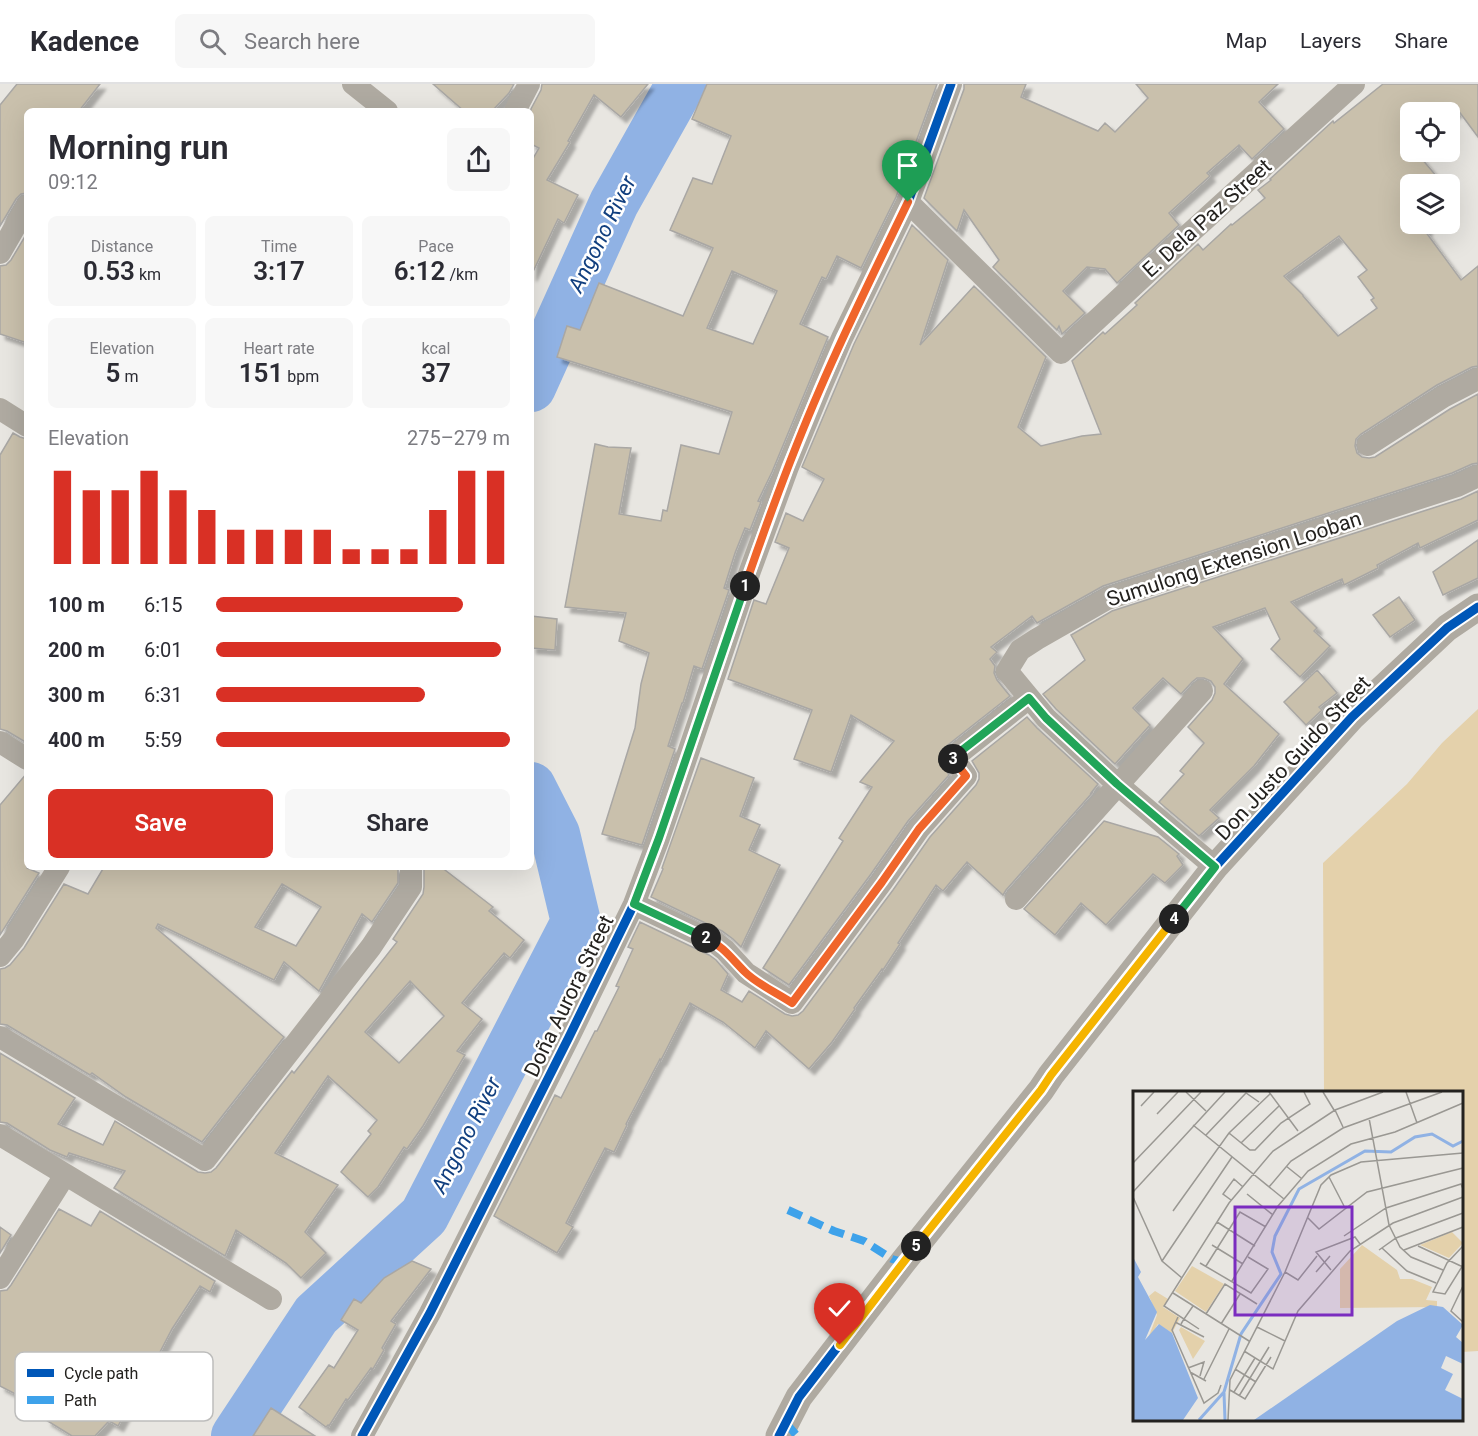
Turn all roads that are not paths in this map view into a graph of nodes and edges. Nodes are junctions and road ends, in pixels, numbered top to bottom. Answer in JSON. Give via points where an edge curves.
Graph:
{"nodes":[{"id":1,"x":353,"y":84,"type":"edge"},
{"id":2,"x":529,"y":84,"type":"edge"},
{"id":3,"x":951,"y":84,"type":"edge"},
{"id":4,"x":1354,"y":84,"type":"edge"},
{"id":5,"x":383,"y":108,"type":"edge"},
{"id":6,"x":517,"y":108,"type":"edge"},
{"id":7,"x":908,"y":202,"type":"junction"},
{"id":8,"x":24,"y":211,"type":"edge"},
{"id":9,"x":0,"y":253,"type":"edge"},
{"id":10,"x":1478,"y":379,"type":"edge"},
{"id":11,"x":0,"y":409,"type":"edge"},
{"id":12,"x":24,"y":424,"type":"edge"},
{"id":13,"x":1368,"y":446,"type":"dead end"},
{"id":14,"x":1478,"y":476,"type":"edge"},
{"id":15,"x":1478,"y":607,"type":"edge"},
{"id":16,"x":1202,"y":691,"type":"dead end"},
{"id":17,"x":1029,"y":698,"type":"junction"},
{"id":18,"x":0,"y":742,"type":"edge"},
{"id":19,"x":24,"y":757,"type":"edge"},
{"id":20,"x":1117,"y":784,"type":"junction"},
{"id":21,"x":1215,"y":867,"type":"junction"},
{"id":22,"x":57,"y":870,"type":"edge"},
{"id":23,"x":411,"y":870,"type":"edge"},
{"id":24,"x":1016,"y":899,"type":"dead end"},
{"id":25,"x":634,"y":904,"type":"junction"},
{"id":26,"x":0,"y":956,"type":"edge"},
{"id":27,"x":0,"y":1037,"type":"edge"},
{"id":28,"x":0,"y":1135,"type":"edge"},
{"id":29,"x":65,"y":1175,"type":"junction"},
{"id":30,"x":0,"y":1278,"type":"edge"},
{"id":31,"x":271,"y":1299,"type":"dead end"},
{"id":32,"x":362,"y":1436,"type":"edge"},
{"id":33,"x":779,"y":1436,"type":"edge"}],
"edges":[{"from":1,"to":5,"type":"street"},
{"from":2,"to":6,"type":"street"},
{"from":3,"to":7,"type":"street","name":"Doña Aurora Street"},
{"from":4,"to":7,"type":"street","name":"E. Dela Paz Street","via":[[1061,353]]},
{"from":7,"to":25,"type":"street","name":"Doña Aurora Street","via":[[843,338],[788,467]]},
{"from":8,"to":9,"type":"street"},
{"from":10,"to":13,"type":"street"},
{"from":11,"to":12,"type":"street"},
{"from":14,"to":17,"type":"street","name":"Sumulong Extension Looban","via":[[1107,599],[1020,650],[1007,671]]},
{"from":15,"to":21,"type":"street","name":"Don Justo Guido Street","via":[[1447,628],[1352,717]]},
{"from":16,"to":20,"type":"street"},
{"from":17,"to":20,"type":"street","name":"Sumulong Extension Looban"},
{"from":17,"to":25,"type":"street","via":[[952,758],[966,776],[919,829],[792,1003],[746,973],[716,943]]},
{"from":18,"to":19,"type":"street"},
{"from":20,"to":21,"type":"street","name":"Sumulong Extension Looban"},
{"from":20,"to":24,"type":"street"},
{"from":21,"to":33,"type":"street","name":"Don Justo Guido Street","via":[[799,1397]]},
{"from":22,"to":26,"type":"street"},
{"from":23,"to":27,"type":"street","via":[[411,887],[371,947],[205,1160]]},
{"from":25,"to":32,"type":"street","name":"Doña Aurora Street","via":[[430,1313]]},
{"from":28,"to":29,"type":"street"},
{"from":29,"to":30,"type":"street"},
{"from":29,"to":31,"type":"street"}]}
